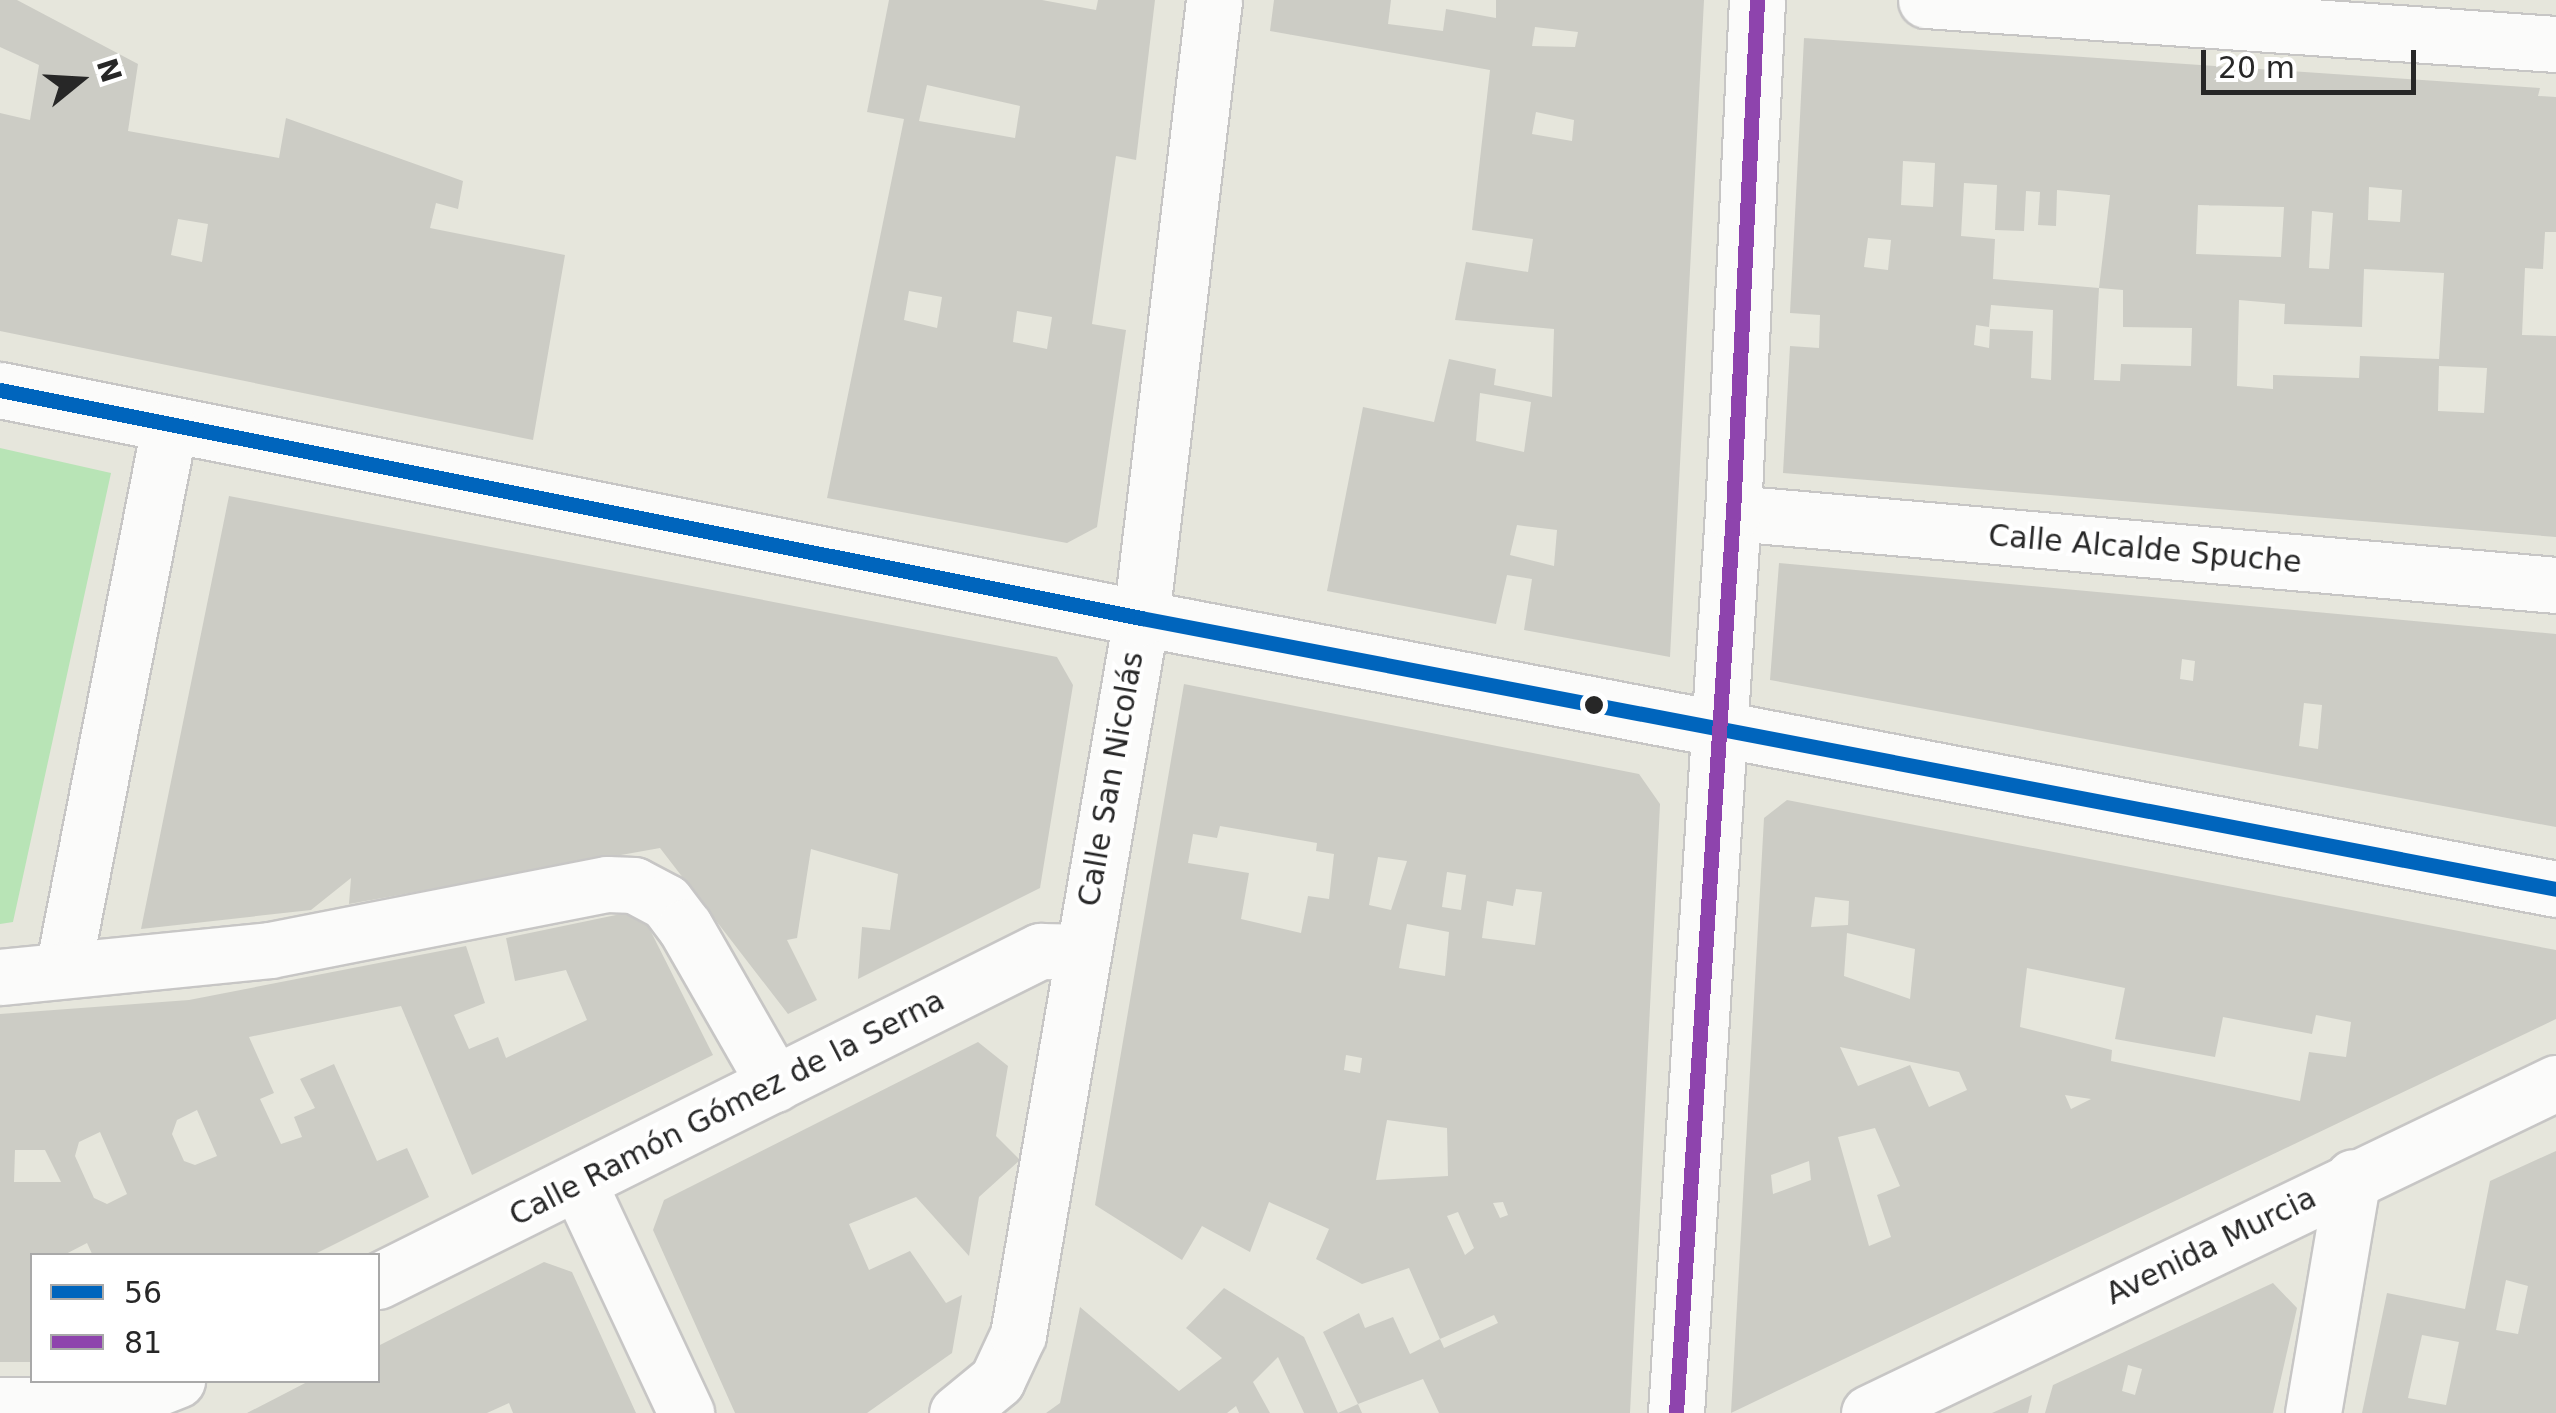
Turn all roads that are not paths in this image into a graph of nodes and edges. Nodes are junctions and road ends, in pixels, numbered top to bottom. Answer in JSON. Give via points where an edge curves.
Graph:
{"nodes":[{"id":1,"x":1214,"y":0,"type":"edge"},
{"id":2,"x":1757,"y":0,"type":"edge"},
{"id":3,"x":1926,"y":0,"type":"edge"},
{"id":4,"x":2556,"y":44,"type":"edge"},
{"id":5,"x":0,"y":390,"type":"edge"},
{"id":6,"x":169,"y":428,"type":"junction"},
{"id":7,"x":1733,"y":514,"type":"junction"},
{"id":8,"x":2556,"y":585,"type":"edge"},
{"id":9,"x":1141,"y":618,"type":"junction"},
{"id":10,"x":1718,"y":730,"type":"junction"},
{"id":11,"x":2556,"y":889,"type":"edge"},
{"id":12,"x":1079,"y":952,"type":"junction"},
{"id":13,"x":64,"y":969,"type":"junction"},
{"id":14,"x":0,"y":977,"type":"edge"},
{"id":15,"x":2556,"y":1083,"type":"edge"},
{"id":16,"x":775,"y":1084,"type":"junction"},
{"id":17,"x":2352,"y":1177,"type":"junction"},
{"id":18,"x":578,"y":1182,"type":"junction"},
{"id":19,"x":380,"y":1280,"type":"edge"},
{"id":20,"x":169,"y":1383,"type":"edge"},
{"id":21,"x":0,"y":1405,"type":"edge"},
{"id":22,"x":1874,"y":1412,"type":"edge"},
{"id":23,"x":686,"y":1413,"type":"edge"},
{"id":24,"x":956,"y":1413,"type":"edge"},
{"id":25,"x":1676,"y":1413,"type":"edge"},
{"id":26,"x":2313,"y":1413,"type":"edge"}],
"edges":[{"from":1,"to":9,"type":"street","name":"Calle San Nicolás"},
{"from":2,"to":7,"type":"street"},
{"from":3,"to":4,"type":"street"},
{"from":5,"to":6,"type":"street"},
{"from":6,"to":9,"type":"street"},
{"from":6,"to":13,"type":"street"},
{"from":7,"to":8,"type":"street","name":"Calle Alcalde Spuche"},
{"from":7,"to":10,"type":"street"},
{"from":9,"to":10,"type":"street"},
{"from":9,"to":12,"type":"street","name":"Calle San Nicolás"},
{"from":10,"to":11,"type":"street"},
{"from":10,"to":25,"type":"street"},
{"from":12,"to":16,"type":"street","name":"Calle Ramón Gómez de la Serna","via":[[1040,951]]},
{"from":12,"to":24,"type":"street","name":"Calle San Nicolás","via":[[1018,1335],[997,1380]]},
{"from":13,"to":14,"type":"street"},
{"from":13,"to":16,"type":"street","via":[[270,950],[607,884],[634,886],[666,902],[685,927]]},
{"from":15,"to":17,"type":"street","name":"Avenida Murcia"},
{"from":16,"to":18,"type":"street","name":"Calle Ramón Gómez de la Serna"},
{"from":17,"to":22,"type":"street","name":"Avenida Murcia"},
{"from":17,"to":26,"type":"street"},
{"from":18,"to":19,"type":"street","name":"Calle Ramón Gómez de la Serna"},
{"from":18,"to":23,"type":"street"},
{"from":20,"to":21,"type":"street","via":[[114,1405]]}]}
